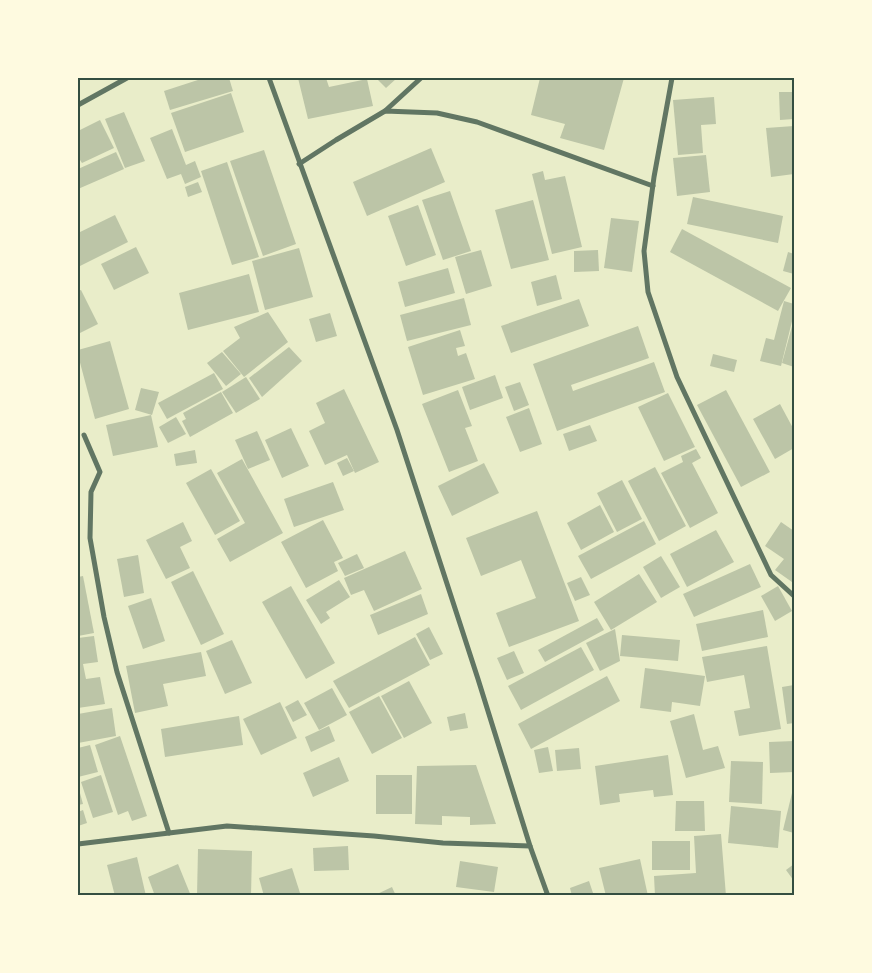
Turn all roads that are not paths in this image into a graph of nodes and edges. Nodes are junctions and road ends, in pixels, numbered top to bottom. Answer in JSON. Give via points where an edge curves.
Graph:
{"nodes":[{"id":1,"x":127,"y":78,"type":"edge"},
{"id":2,"x":269,"y":78,"type":"edge"},
{"id":3,"x":421,"y":78,"type":"edge"},
{"id":4,"x":672,"y":78,"type":"edge"},
{"id":5,"x":78,"y":105,"type":"edge"},
{"id":6,"x":385,"y":111,"type":"junction"},
{"id":7,"x":299,"y":164,"type":"junction"},
{"id":8,"x":653,"y":186,"type":"junction"},
{"id":9,"x":84,"y":434,"type":"dead end"},
{"id":10,"x":794,"y":596,"type":"edge"},
{"id":11,"x":169,"y":833,"type":"junction"},
{"id":12,"x":78,"y":844,"type":"edge"},
{"id":13,"x":530,"y":846,"type":"junction"},
{"id":14,"x":548,"y":896,"type":"edge"}],
"edges":[{"from":1,"to":5,"type":"street"},
{"from":2,"to":7,"type":"street"},
{"from":3,"to":6,"type":"street"},
{"from":4,"to":8,"type":"street"},
{"from":6,"to":7,"type":"street"},
{"from":6,"to":8,"type":"street","via":[[437,113],[478,122]]},
{"from":7,"to":13,"type":"street","via":[[397,430]]},
{"from":8,"to":10,"type":"street","via":[[644,251],[648,292],[676,377],[771,575]]},
{"from":9,"to":11,"type":"street","via":[[100,472],[91,492],[90,538],[104,617],[117,672]]},
{"from":11,"to":12,"type":"street"},
{"from":11,"to":13,"type":"street","via":[[227,826],[443,843]]},
{"from":13,"to":14,"type":"street"}]}
